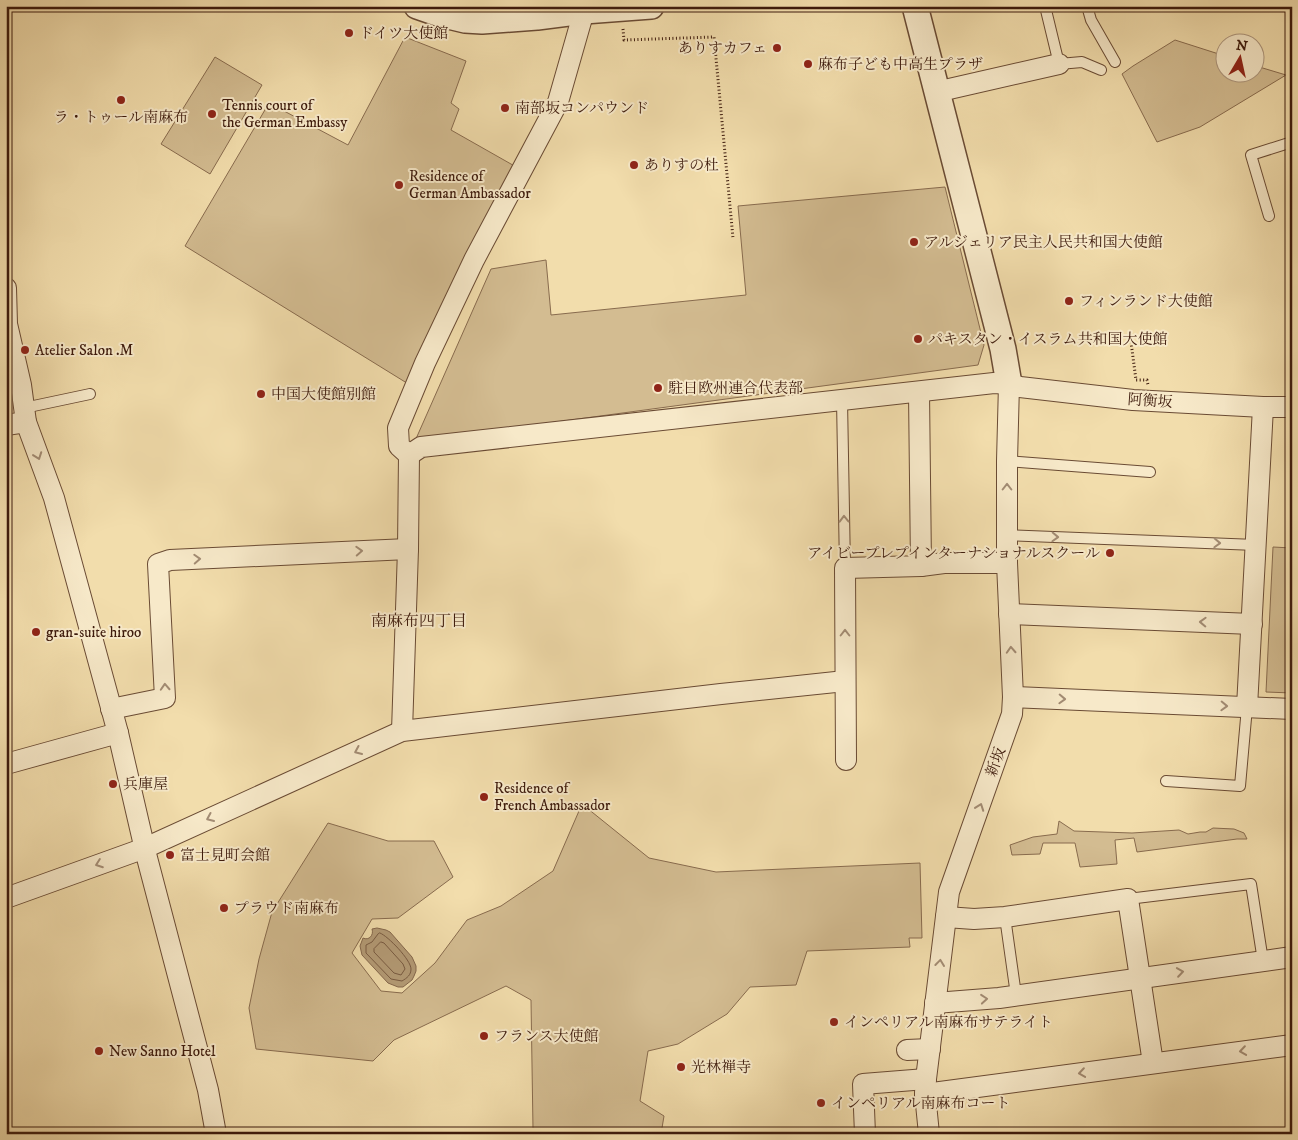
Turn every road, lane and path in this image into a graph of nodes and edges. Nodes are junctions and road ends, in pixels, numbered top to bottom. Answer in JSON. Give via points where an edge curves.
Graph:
{"nodes":[{"id":1,"x":417,"y":6,"type":"edge"},
{"id":2,"x":651,"y":6,"type":"edge"},
{"id":3,"x":914,"y":6,"type":"edge"},
{"id":4,"x":1045,"y":6,"type":"edge"},
{"id":5,"x":1087,"y":6,"type":"edge"},
{"id":6,"x":623,"y":8,"type":"junction"},
{"id":7,"x":584,"y":11,"type":"junction"},
{"id":8,"x":1115,"y":62,"type":"dead end"},
{"id":9,"x":1059,"y":64,"type":"junction"},
{"id":10,"x":1101,"y":70,"type":"dead end"},
{"id":11,"x":936,"y":92,"type":"junction"},
{"id":12,"x":1292,"y":142,"type":"edge"},
{"id":13,"x":1269,"y":216,"type":"dead end"},
{"id":14,"x":732,"y":238,"type":"dead end"},
{"id":15,"x":6,"y":289,"type":"edge"},
{"id":16,"x":1131,"y":342,"type":"dead end"},
{"id":17,"x":1009,"y":384,"type":"junction"},
{"id":18,"x":919,"y":392,"type":"junction"},
{"id":19,"x":90,"y":394,"type":"dead end"},
{"id":20,"x":842,"y":400,"type":"junction"},
{"id":21,"x":1155,"y":402,"type":"junction"},
{"id":22,"x":1263,"y":407,"type":"junction"},
{"id":23,"x":1292,"y":407,"type":"edge"},
{"id":24,"x":19,"y":418,"type":"edge"},
{"id":25,"x":409,"y":455,"type":"junction"},
{"id":26,"x":1007,"y":461,"type":"junction"},
{"id":27,"x":1150,"y":472,"type":"dead end"},
{"id":28,"x":1006,"y":535,"type":"junction"},
{"id":29,"x":1256,"y":545,"type":"junction"},
{"id":30,"x":408,"y":549,"type":"junction"},
{"id":31,"x":1007,"y":564,"type":"junction"},
{"id":32,"x":921,"y":566,"type":"junction"},
{"id":33,"x":845,"y":568,"type":"junction"},
{"id":34,"x":1009,"y":614,"type":"junction"},
{"id":35,"x":1252,"y":624,"type":"junction"},
{"id":36,"x":845,"y":681,"type":"junction"},
{"id":37,"x":1013,"y":696,"type":"junction"},
{"id":38,"x":1247,"y":707,"type":"junction"},
{"id":39,"x":111,"y":709,"type":"junction"},
{"id":40,"x":1292,"y":709,"type":"edge"},
{"id":41,"x":402,"y":731,"type":"junction"},
{"id":42,"x":118,"y":733,"type":"junction"},
{"id":43,"x":846,"y":760,"type":"dead end"},
{"id":44,"x":6,"y":764,"type":"edge"},
{"id":45,"x":1166,"y":781,"type":"dead end"},
{"id":46,"x":145,"y":848,"type":"junction"},
{"id":47,"x":6,"y":898,"type":"edge"},
{"id":48,"x":1128,"y":899,"type":"junction"},
{"id":49,"x":946,"y":917,"type":"junction"},
{"id":50,"x":1004,"y":917,"type":"junction"},
{"id":51,"x":1292,"y":957,"type":"edge"},
{"id":52,"x":1263,"y":961,"type":"junction"},
{"id":53,"x":1140,"y":978,"type":"junction"},
{"id":54,"x":1016,"y":996,"type":"junction"},
{"id":55,"x":935,"y":1003,"type":"junction"},
{"id":56,"x":1292,"y":1045,"type":"edge"},
{"id":57,"x":930,"y":1049,"type":"junction"},
{"id":58,"x":907,"y":1050,"type":"dead end"},
{"id":59,"x":1153,"y":1064,"type":"junction"},
{"id":60,"x":926,"y":1087,"type":"junction"},
{"id":61,"x":216,"y":1134,"type":"edge"},
{"id":62,"x":865,"y":1134,"type":"edge"},
{"id":63,"x":928,"y":1134,"type":"edge"}],
"edges":[{"from":1,"to":7,"type":"street","via":[[465,20],[482,21]]},
{"from":2,"to":6,"type":"street"},
{"from":3,"to":11,"type":"street"},
{"from":4,"to":9,"type":"lane"},
{"from":5,"to":8,"type":"lane","via":[[1091,20]]},
{"from":6,"to":7,"type":"street"},
{"from":6,"to":14,"type":"path","via":[[624,40],[714,37]]},
{"from":7,"to":25,"type":"street","via":[[558,102],[474,260],[398,428],[399,446]]},
{"from":9,"to":10,"type":"lane","via":[[1082,62]]},
{"from":9,"to":11,"type":"street"},
{"from":11,"to":17,"type":"street"},
{"from":12,"to":13,"type":"lane","via":[[1250,155]]},
{"from":15,"to":24,"type":"street","via":[[7,324]]},
{"from":16,"to":21,"type":"path","via":[[1136,380],[1147,380]]},
{"from":17,"to":18,"type":"street","name":"阿衡坂"},
{"from":17,"to":21,"type":"street","name":"阿衡坂"},
{"from":17,"to":26,"type":"street","name":"新坂"},
{"from":18,"to":20,"type":"street","name":"阿衡坂"},
{"from":18,"to":32,"type":"street"},
{"from":19,"to":24,"type":"lane"},
{"from":20,"to":25,"type":"street","name":"阿衡坂","via":[[421,447]]},
{"from":33,"to":20,"type":"lane","one_way":true},
{"from":21,"to":22,"type":"street","name":"阿衡坂"},
{"from":22,"to":23,"type":"street","name":"阿衡坂"},
{"from":22,"to":29,"type":"street"},
{"from":24,"to":39,"type":"street","one_way":true,"via":[[54,498]]},
{"from":25,"to":30,"type":"street"},
{"from":26,"to":27,"type":"lane"},
{"from":28,"to":26,"type":"street","name":"新坂","one_way":true},
{"from":28,"to":29,"type":"lane","one_way":true},
{"from":28,"to":31,"type":"street","name":"新坂"},
{"from":29,"to":35,"type":"street"},
{"from":39,"to":30,"type":"street","one_way":true,"via":[[165,698],[158,564],[170,560]]},
{"from":30,"to":41,"type":"street"},
{"from":31,"to":32,"type":"street"},
{"from":31,"to":34,"type":"street","name":"新坂"},
{"from":32,"to":33,"type":"street"},
{"from":36,"to":33,"type":"street","one_way":true},
{"from":35,"to":34,"type":"street","one_way":true},
{"from":37,"to":34,"type":"street","name":"新坂","one_way":true},
{"from":35,"to":38,"type":"street"},
{"from":36,"to":41,"type":"street"},
{"from":36,"to":43,"type":"street"},
{"from":37,"to":38,"type":"street","one_way":true},
{"from":49,"to":37,"type":"street","name":"新坂","one_way":true,"via":[[949,892],[1008,728]]},
{"from":38,"to":40,"type":"street"},
{"from":38,"to":45,"type":"lane","via":[[1240,786]]},
{"from":39,"to":42,"type":"street"},
{"from":41,"to":46,"type":"street","one_way":true},
{"from":42,"to":44,"type":"street"},
{"from":42,"to":46,"type":"street"},
{"from":46,"to":47,"type":"street","one_way":true},
{"from":46,"to":61,"type":"street","via":[[208,1090]]},
{"from":48,"to":50,"type":"street"},
{"from":48,"to":52,"type":"lane","via":[[1251,884]]},
{"from":48,"to":53,"type":"street"},
{"from":49,"to":50,"type":"street"},
{"from":55,"to":49,"type":"street","name":"新坂","one_way":true},
{"from":50,"to":54,"type":"lane"},
{"from":51,"to":52,"type":"street"},
{"from":53,"to":52,"type":"street","one_way":true},
{"from":53,"to":54,"type":"street"},
{"from":53,"to":59,"type":"street"},
{"from":55,"to":54,"type":"street","one_way":true},
{"from":55,"to":57,"type":"street","name":"新坂"},
{"from":56,"to":59,"type":"street","one_way":true},
{"from":57,"to":58,"type":"street"},
{"from":57,"to":60,"type":"street","name":"新坂"},
{"from":59,"to":60,"type":"street","one_way":true},
{"from":60,"to":62,"type":"street","via":[[863,1084]]},
{"from":60,"to":63,"type":"street","name":"新坂"}]}
